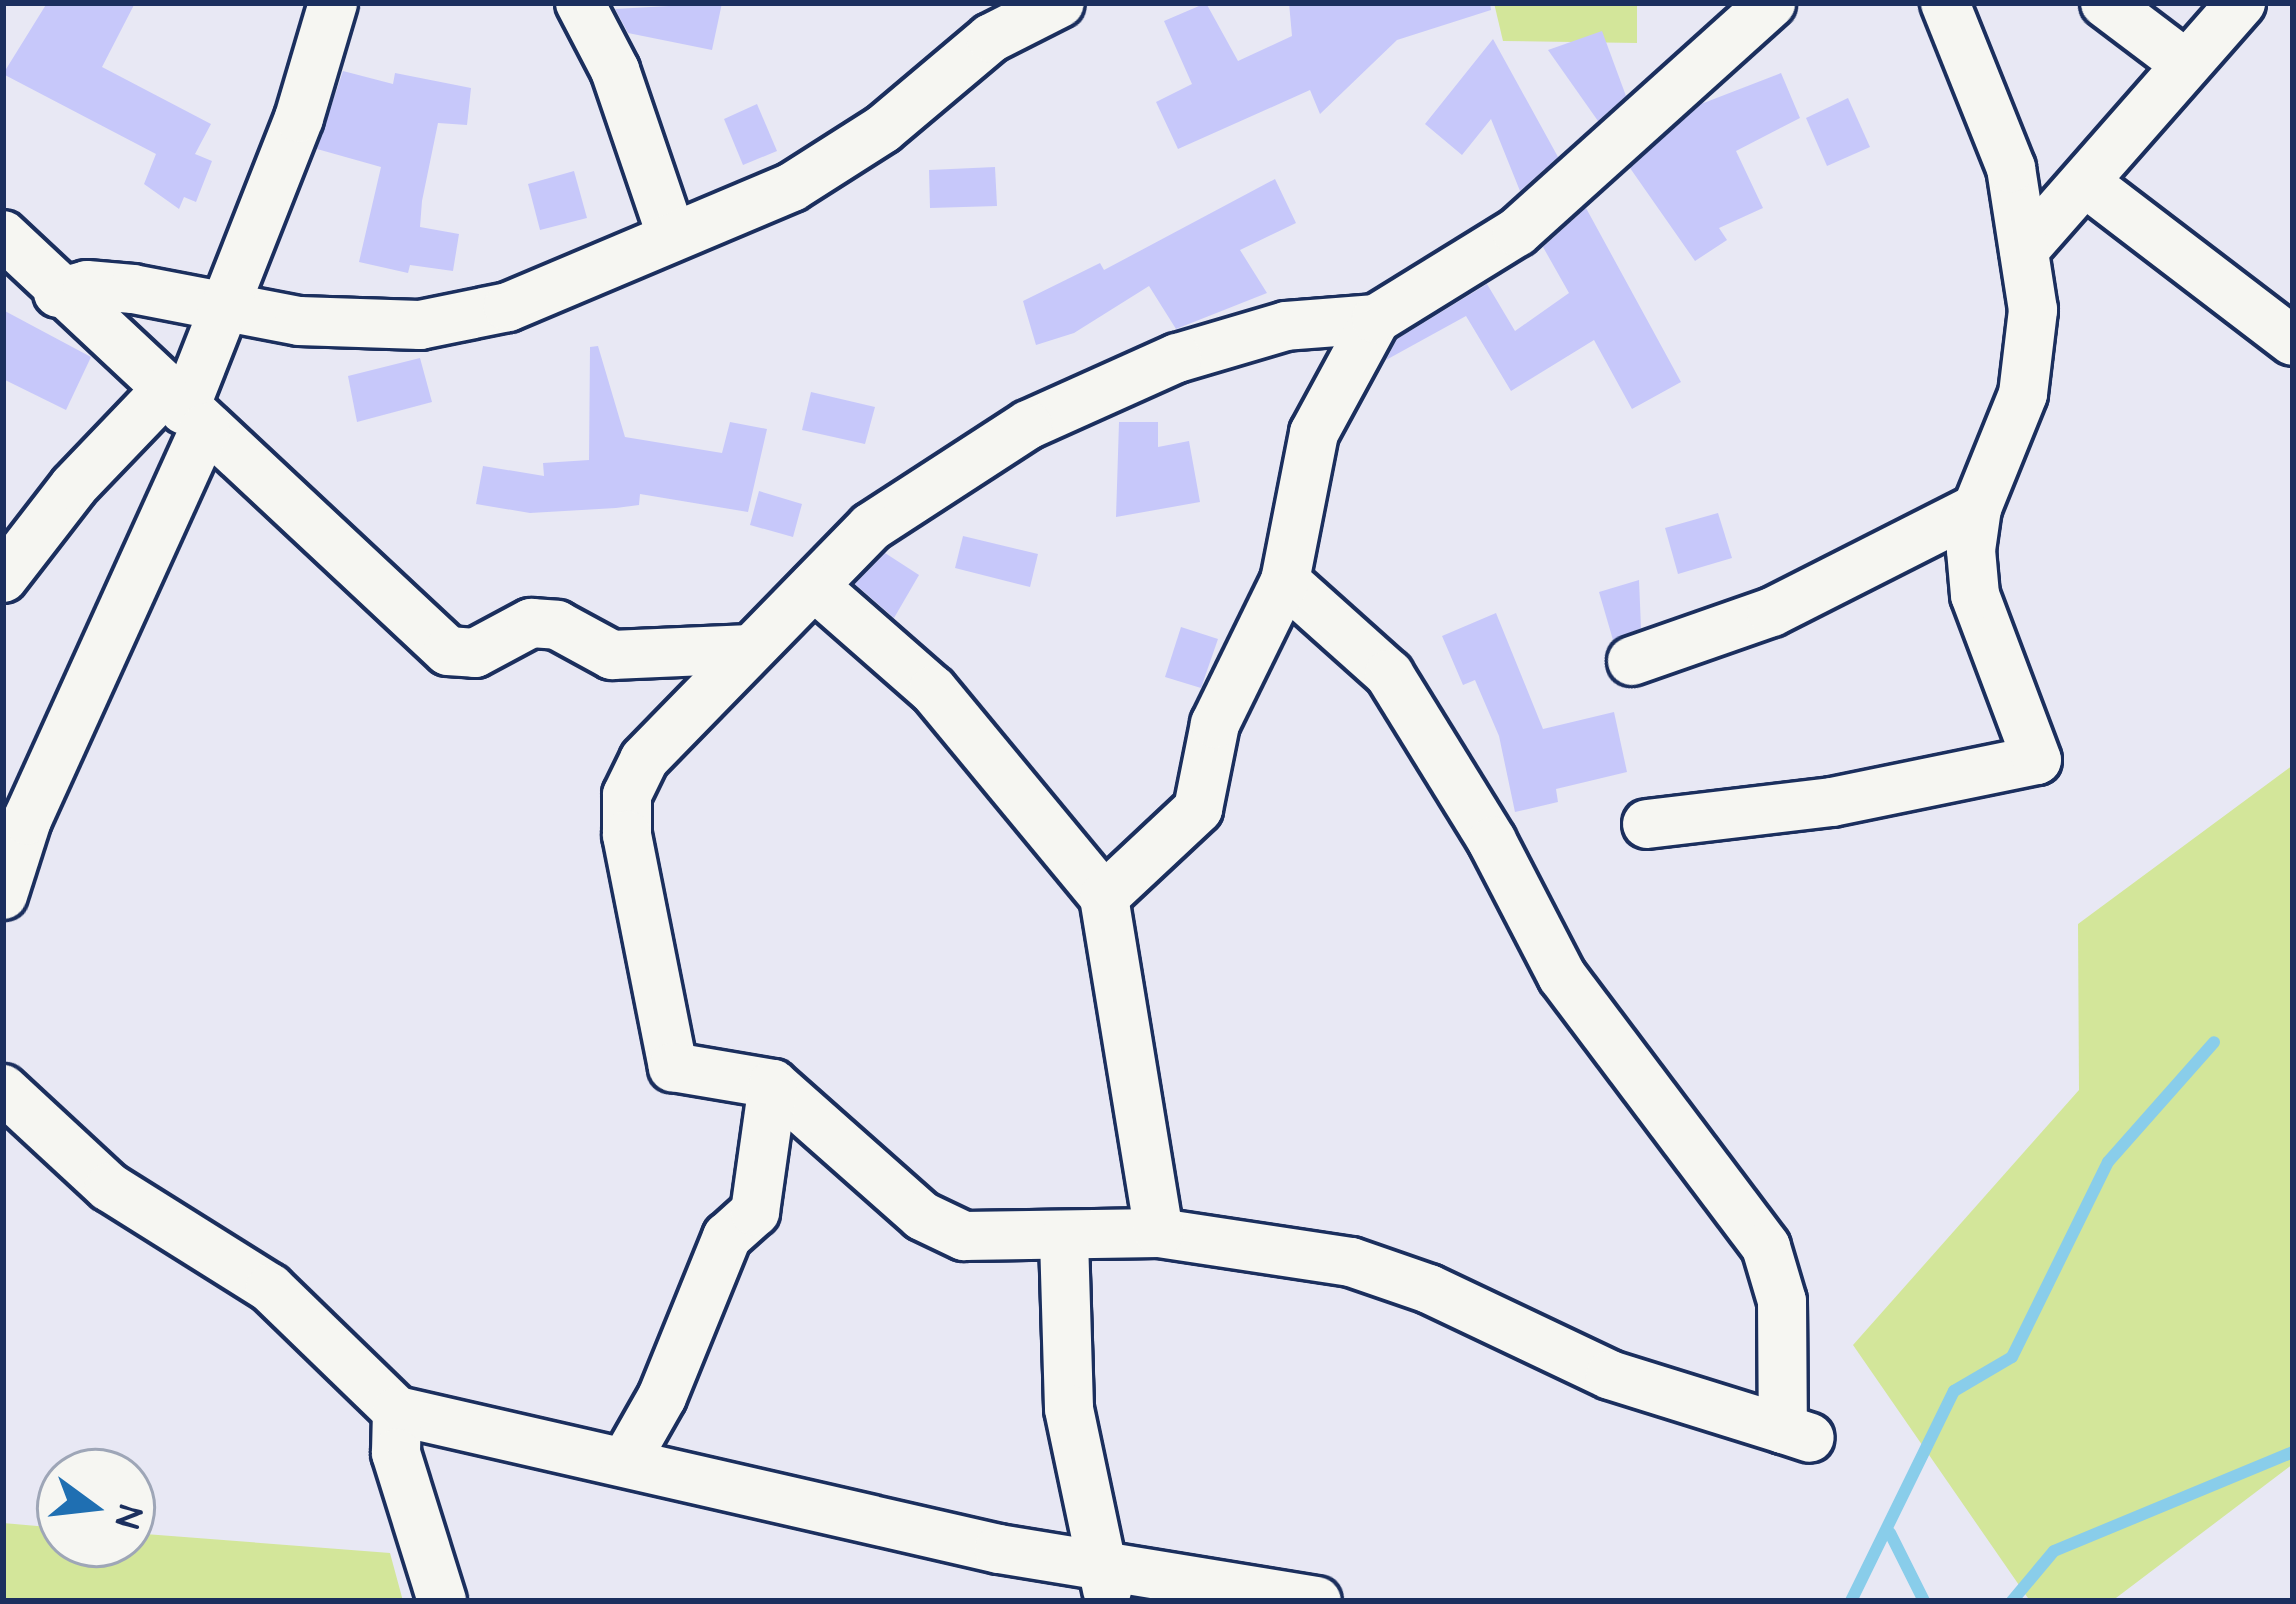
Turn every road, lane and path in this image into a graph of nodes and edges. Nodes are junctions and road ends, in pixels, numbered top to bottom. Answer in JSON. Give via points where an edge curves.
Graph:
{"nodes":[{"id":1,"x":333,"y":3,"type":"edge"},
{"id":2,"x":580,"y":3,"type":"edge"},
{"id":3,"x":1060,"y":3,"type":"edge"},
{"id":4,"x":1771,"y":3,"type":"edge"},
{"id":5,"x":1945,"y":3,"type":"edge"},
{"id":6,"x":2105,"y":3,"type":"edge"},
{"id":7,"x":2241,"y":3,"type":"edge"},
{"id":8,"x":983,"y":21,"type":"edge"},
{"id":9,"x":2183,"y":62,"type":"junction"},
{"id":10,"x":2086,"y":183,"type":"junction"},
{"id":11,"x":3,"y":235,"type":"edge"},
{"id":12,"x":672,"y":237,"type":"junction"},
{"id":13,"x":2024,"y":250,"type":"junction"},
{"id":14,"x":33,"y":284,"type":"edge"},
{"id":15,"x":228,"y":313,"type":"junction"},
{"id":16,"x":1376,"y":319,"type":"junction"},
{"id":17,"x":2293,"y":341,"type":"edge"},
{"id":18,"x":185,"y":410,"type":"junction"},
{"id":19,"x":1977,"y":508,"type":"junction"},
{"id":20,"x":3,"y":578,"type":"edge"},
{"id":21,"x":1286,"y":581,"type":"junction"},
{"id":22,"x":814,"y":586,"type":"junction"},
{"id":23,"x":751,"y":649,"type":"junction"},
{"id":24,"x":1632,"y":661,"type":"dead end"},
{"id":25,"x":1647,"y":824,"type":"dead end"},
{"id":26,"x":3,"y":895,"type":"edge"},
{"id":27,"x":1104,"y":897,"type":"junction"},
{"id":28,"x":773,"y":1084,"type":"junction"},
{"id":29,"x":3,"y":1088,"type":"edge"},
{"id":30,"x":1159,"y":1233,"type":"junction"},
{"id":31,"x":1064,"y":1239,"type":"junction"},
{"id":32,"x":397,"y":1411,"type":"junction"},
{"id":33,"x":626,"y":1462,"type":"junction"},
{"id":34,"x":1105,"y":1584,"type":"edge"},
{"id":35,"x":442,"y":1601,"type":"edge"},
{"id":36,"x":1317,"y":1601,"type":"edge"}],
"edges":[{"from":1,"to":15,"type":"street"},
{"from":2,"to":12,"type":"street","via":[[615,70]]},
{"from":3,"to":8,"type":"street"},
{"from":4,"to":16,"type":"street","via":[[1516,232]]},
{"from":5,"to":13,"type":"street","via":[[2011,168]]},
{"from":6,"to":9,"type":"street"},
{"from":7,"to":9,"type":"street"},
{"from":8,"to":12,"type":"street","via":[[883,129],[792,187]]},
{"from":9,"to":10,"type":"street"},
{"from":10,"to":13,"type":"street"},
{"from":10,"to":17,"type":"street"},
{"from":11,"to":14,"type":"street"},
{"from":12,"to":15,"type":"street","via":[[543,296],[420,325]]},
{"from":13,"to":19,"type":"street","via":[[2032,347]]},
{"from":14,"to":15,"type":"street","via":[[133,290]]},
{"from":14,"to":18,"type":"street"},
{"from":15,"to":18,"type":"street"},
{"from":16,"to":21,"type":"street","via":[[1314,433]]},
{"from":16,"to":22,"type":"street","via":[[1286,326],[1090,392],[871,527]]},
{"from":18,"to":20,"type":"street","via":[[74,486]]},
{"from":18,"to":23,"type":"street","via":[[448,651],[475,653],[531,623],[557,625],[612,655]]},
{"from":18,"to":26,"type":"street"},
{"from":19,"to":24,"type":"street","via":[[1772,612]]},
{"from":19,"to":25,"type":"street","via":[[1975,595],[2036,760],[1832,802]]},
{"from":21,"to":27,"type":"street","via":[[1215,724],[1198,809]]},
{"from":21,"to":30,"type":"street","via":[[1390,674],[1562,976],[1766,1247],[1782,1301],[1796,1433],[1610,1375],[1429,1289],[1351,1262]]},
{"from":22,"to":23,"type":"street"},
{"from":22,"to":27,"type":"street","via":[[933,690]]},
{"from":23,"to":28,"type":"street","via":[[644,760],[627,795],[628,835],[673,1066]]},
{"from":27,"to":30,"type":"street"},
{"from":28,"to":31,"type":"street","via":[[948,1230],[981,1240]]},
{"from":28,"to":33,"type":"street","via":[[755,1212],[727,1237]]},
{"from":29,"to":32,"type":"street","via":[[109,1186],[270,1288]]},
{"from":30,"to":31,"type":"street"},
{"from":31,"to":34,"type":"street","via":[[1069,1409]]},
{"from":32,"to":33,"type":"street"},
{"from":32,"to":35,"type":"street","via":[[396,1454]]},
{"from":33,"to":34,"type":"street"},
{"from":34,"to":36,"type":"street"}]}
